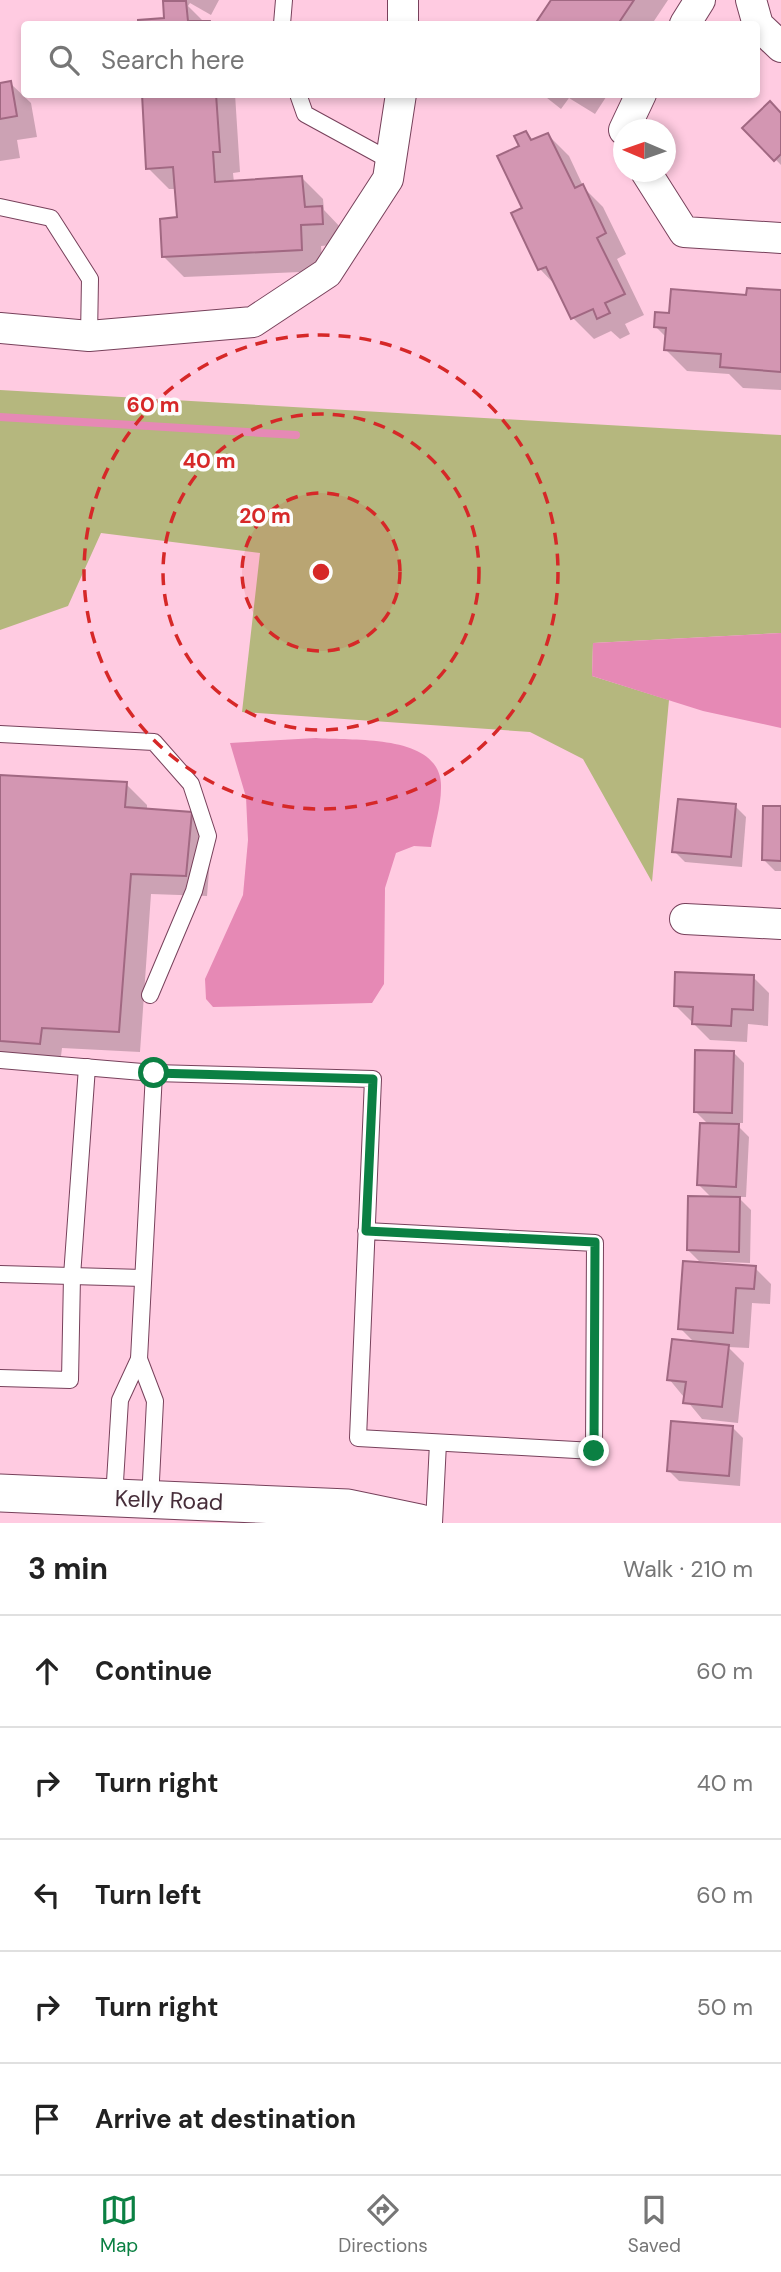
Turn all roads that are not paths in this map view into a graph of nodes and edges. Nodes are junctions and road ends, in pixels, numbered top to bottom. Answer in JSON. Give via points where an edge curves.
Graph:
{"nodes":[{"id":1,"x":284,"y":0,"type":"edge"},
{"id":2,"x":403,"y":0,"type":"edge"},
{"id":3,"x":700,"y":0,"type":"edge"},
{"id":4,"x":751,"y":0,"type":"edge"},
{"id":5,"x":282,"y":21,"type":"edge"},
{"id":6,"x":403,"y":21,"type":"edge"},
{"id":7,"x":687,"y":21,"type":"edge"},
{"id":8,"x":757,"y":21,"type":"edge"},
{"id":9,"x":760,"y":27,"type":"edge"},
{"id":10,"x":781,"y":47,"type":"edge"},
{"id":11,"x":299,"y":98,"type":"edge"},
{"id":12,"x":400,"y":98,"type":"edge"},
{"id":13,"x":639,"y":98,"type":"edge"},
{"id":14,"x":630,"y":119,"type":"edge"},
{"id":15,"x":391,"y":161,"type":"junction"},
{"id":16,"x":652,"y":182,"type":"edge"},
{"id":17,"x":0,"y":207,"type":"edge"},
{"id":18,"x":781,"y":238,"type":"edge"},
{"id":19,"x":0,"y":328,"type":"edge"},
{"id":20,"x":89,"y":336,"type":"junction"},
{"id":21,"x":0,"y":734,"type":"edge"},
{"id":22,"x":685,"y":919,"type":"dead end"},
{"id":23,"x":781,"y":924,"type":"edge"},
{"id":24,"x":150,"y":995,"type":"dead end"},
{"id":25,"x":0,"y":1060,"type":"edge"},
{"id":26,"x":87,"y":1068,"type":"junction"},
{"id":27,"x":154,"y":1073,"type":"junction"},
{"id":28,"x":366,"y":1231,"type":"junction"},
{"id":29,"x":0,"y":1274,"type":"edge"},
{"id":30,"x":72,"y":1276,"type":"junction"},
{"id":31,"x":143,"y":1278,"type":"junction"},
{"id":32,"x":139,"y":1359,"type":"junction"},
{"id":33,"x":0,"y":1378,"type":"edge"},
{"id":34,"x":438,"y":1443,"type":"junction"},
{"id":35,"x":0,"y":1493,"type":"edge"},
{"id":36,"x":113,"y":1511,"type":"edge"},
{"id":37,"x":149,"y":1511,"type":"edge"},
{"id":38,"x":419,"y":1523,"type":"edge"},
{"id":39,"x":434,"y":1523,"type":"edge"}],
"edges":[{"from":1,"to":5,"type":"lane"},
{"from":2,"to":6,"type":"street"},
{"from":3,"to":7,"type":"street"},
{"from":4,"to":8,"type":"street"},
{"from":9,"to":10,"type":"street"},
{"from":11,"to":15,"type":"lane","via":[[305,114]]},
{"from":12,"to":15,"type":"street"},
{"from":13,"to":14,"type":"street"},
{"from":15,"to":20,"type":"street","via":[[388,179],[327,273],[253,322]]},
{"from":16,"to":18,"type":"street","via":[[684,232]]},
{"from":17,"to":20,"type":"lane","via":[[51,218],[90,279]]},
{"from":19,"to":20,"type":"street"},
{"from":21,"to":24,"type":"lane","via":[[154,742],[191,783],[208,836],[194,891]]},
{"from":22,"to":23,"type":"street"},
{"from":25,"to":26,"type":"lane"},
{"from":26,"to":27,"type":"lane"},
{"from":26,"to":30,"type":"lane"},
{"from":27,"to":28,"type":"lane","via":[[373,1079]]},
{"from":27,"to":31,"type":"lane"},
{"from":28,"to":34,"type":"lane","via":[[358,1438]]},
{"from":28,"to":34,"type":"lane","via":[[595,1242],[594,1451]]},
{"from":29,"to":30,"type":"lane"},
{"from":30,"to":31,"type":"lane"},
{"from":30,"to":33,"type":"lane","via":[[70,1380]]},
{"from":31,"to":32,"type":"lane"},
{"from":32,"to":36,"type":"lane","via":[[120,1400]]},
{"from":32,"to":37,"type":"lane","via":[[155,1401]]},
{"from":34,"to":39,"type":"lane"},
{"from":35,"to":36,"type":"street","name":"Kelly Road"},
{"from":36,"to":37,"type":"street","name":"Kelly Road"},
{"from":37,"to":38,"type":"street","name":"Kelly Road","via":[[348,1508]]}]}
